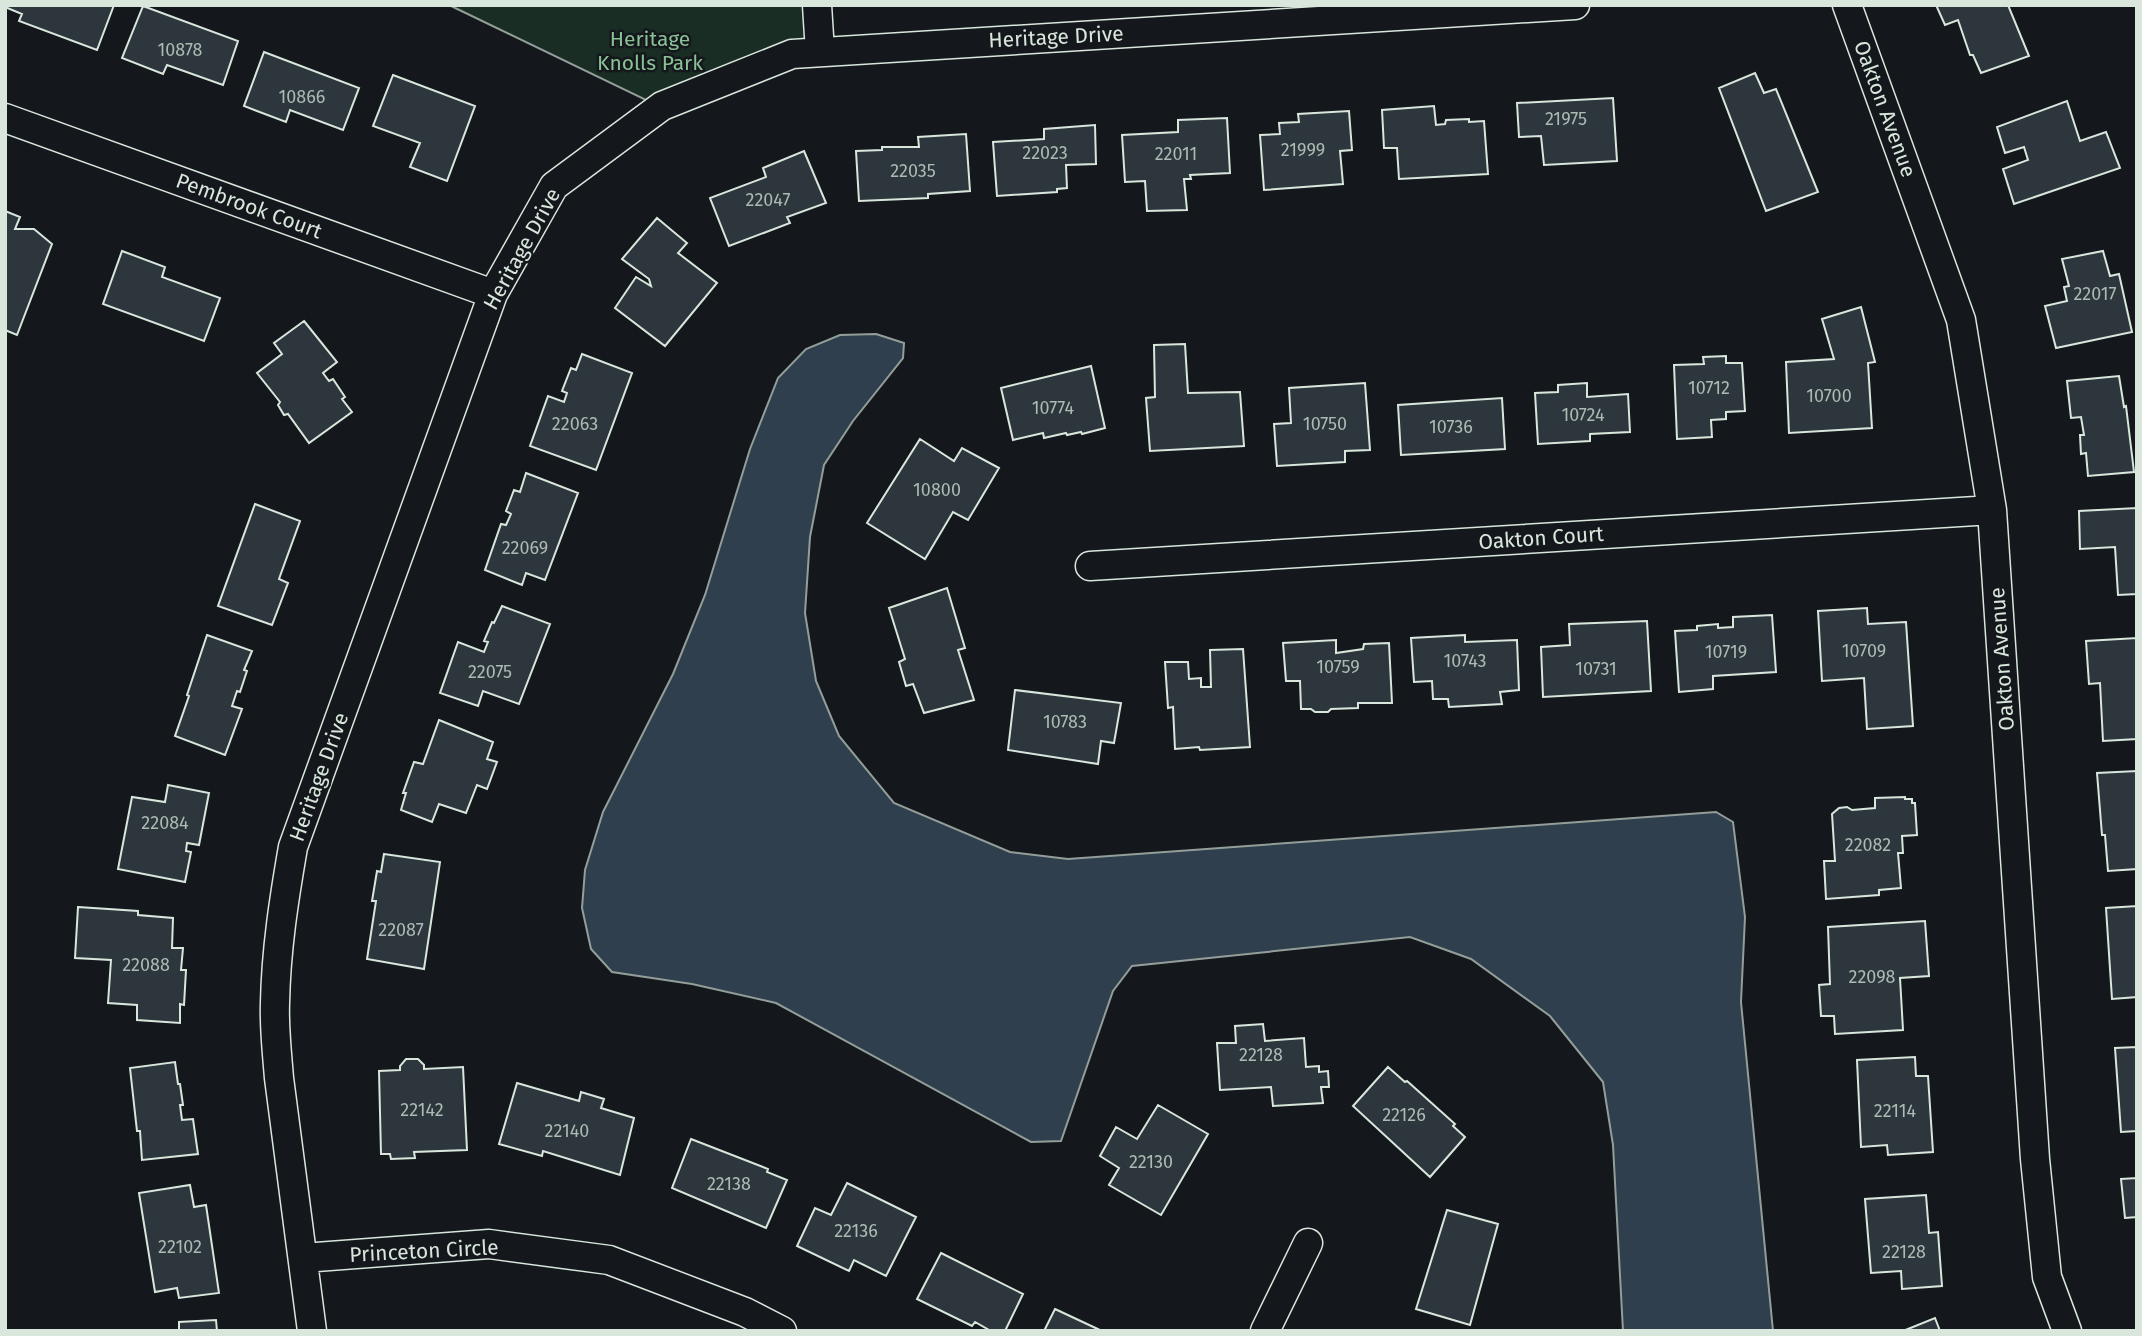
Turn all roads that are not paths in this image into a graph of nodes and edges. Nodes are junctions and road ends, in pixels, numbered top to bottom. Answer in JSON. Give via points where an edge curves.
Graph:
{"nodes":[{"id":1,"x":817,"y":5,"type":"edge"},
{"id":2,"x":1575,"y":5,"type":"edge"},
{"id":3,"x":1847,"y":5,"type":"edge"},
{"id":4,"x":820,"y":52,"type":"junction"},
{"id":5,"x":5,"y":118,"type":"edge"},
{"id":6,"x":493,"y":294,"type":"junction"},
{"id":7,"x":1992,"y":510,"type":"junction"},
{"id":8,"x":1090,"y":566,"type":"dead end"},
{"id":9,"x":1308,"y":1243,"type":"dead end"},
{"id":10,"x":303,"y":1258,"type":"junction"},
{"id":11,"x":312,"y":1331,"type":"edge"},
{"id":12,"x":782,"y":1331,"type":"edge"},
{"id":13,"x":1265,"y":1331,"type":"edge"},
{"id":14,"x":2067,"y":1331,"type":"edge"}],
"edges":[{"from":1,"to":4,"type":"street"},
{"from":2,"to":4,"type":"street","name":"Heritage Drive"},
{"from":3,"to":7,"type":"street","name":"Oakton Avenue","via":[[1961,320]]},
{"from":4,"to":6,"type":"street","name":"Heritage Drive","via":[[792,54],[662,106],[554,186]]},
{"from":5,"to":6,"type":"street","name":"Pembrook Court"},
{"from":6,"to":10,"type":"street","name":"Heritage Drive","via":[[293,847],[281,917],[275,1005],[279,1078]]},
{"from":7,"to":8,"type":"street","name":"Oakton Court"},
{"from":7,"to":14,"type":"street","name":"Oakton Avenue","via":[[2035,1159],[2047,1277]]},
{"from":9,"to":13,"type":"street"},
{"from":10,"to":11,"type":"street","name":"Heritage Drive"},
{"from":10,"to":12,"type":"street","name":"Princeton Circle","via":[[489,1244],[609,1259]]}]}
